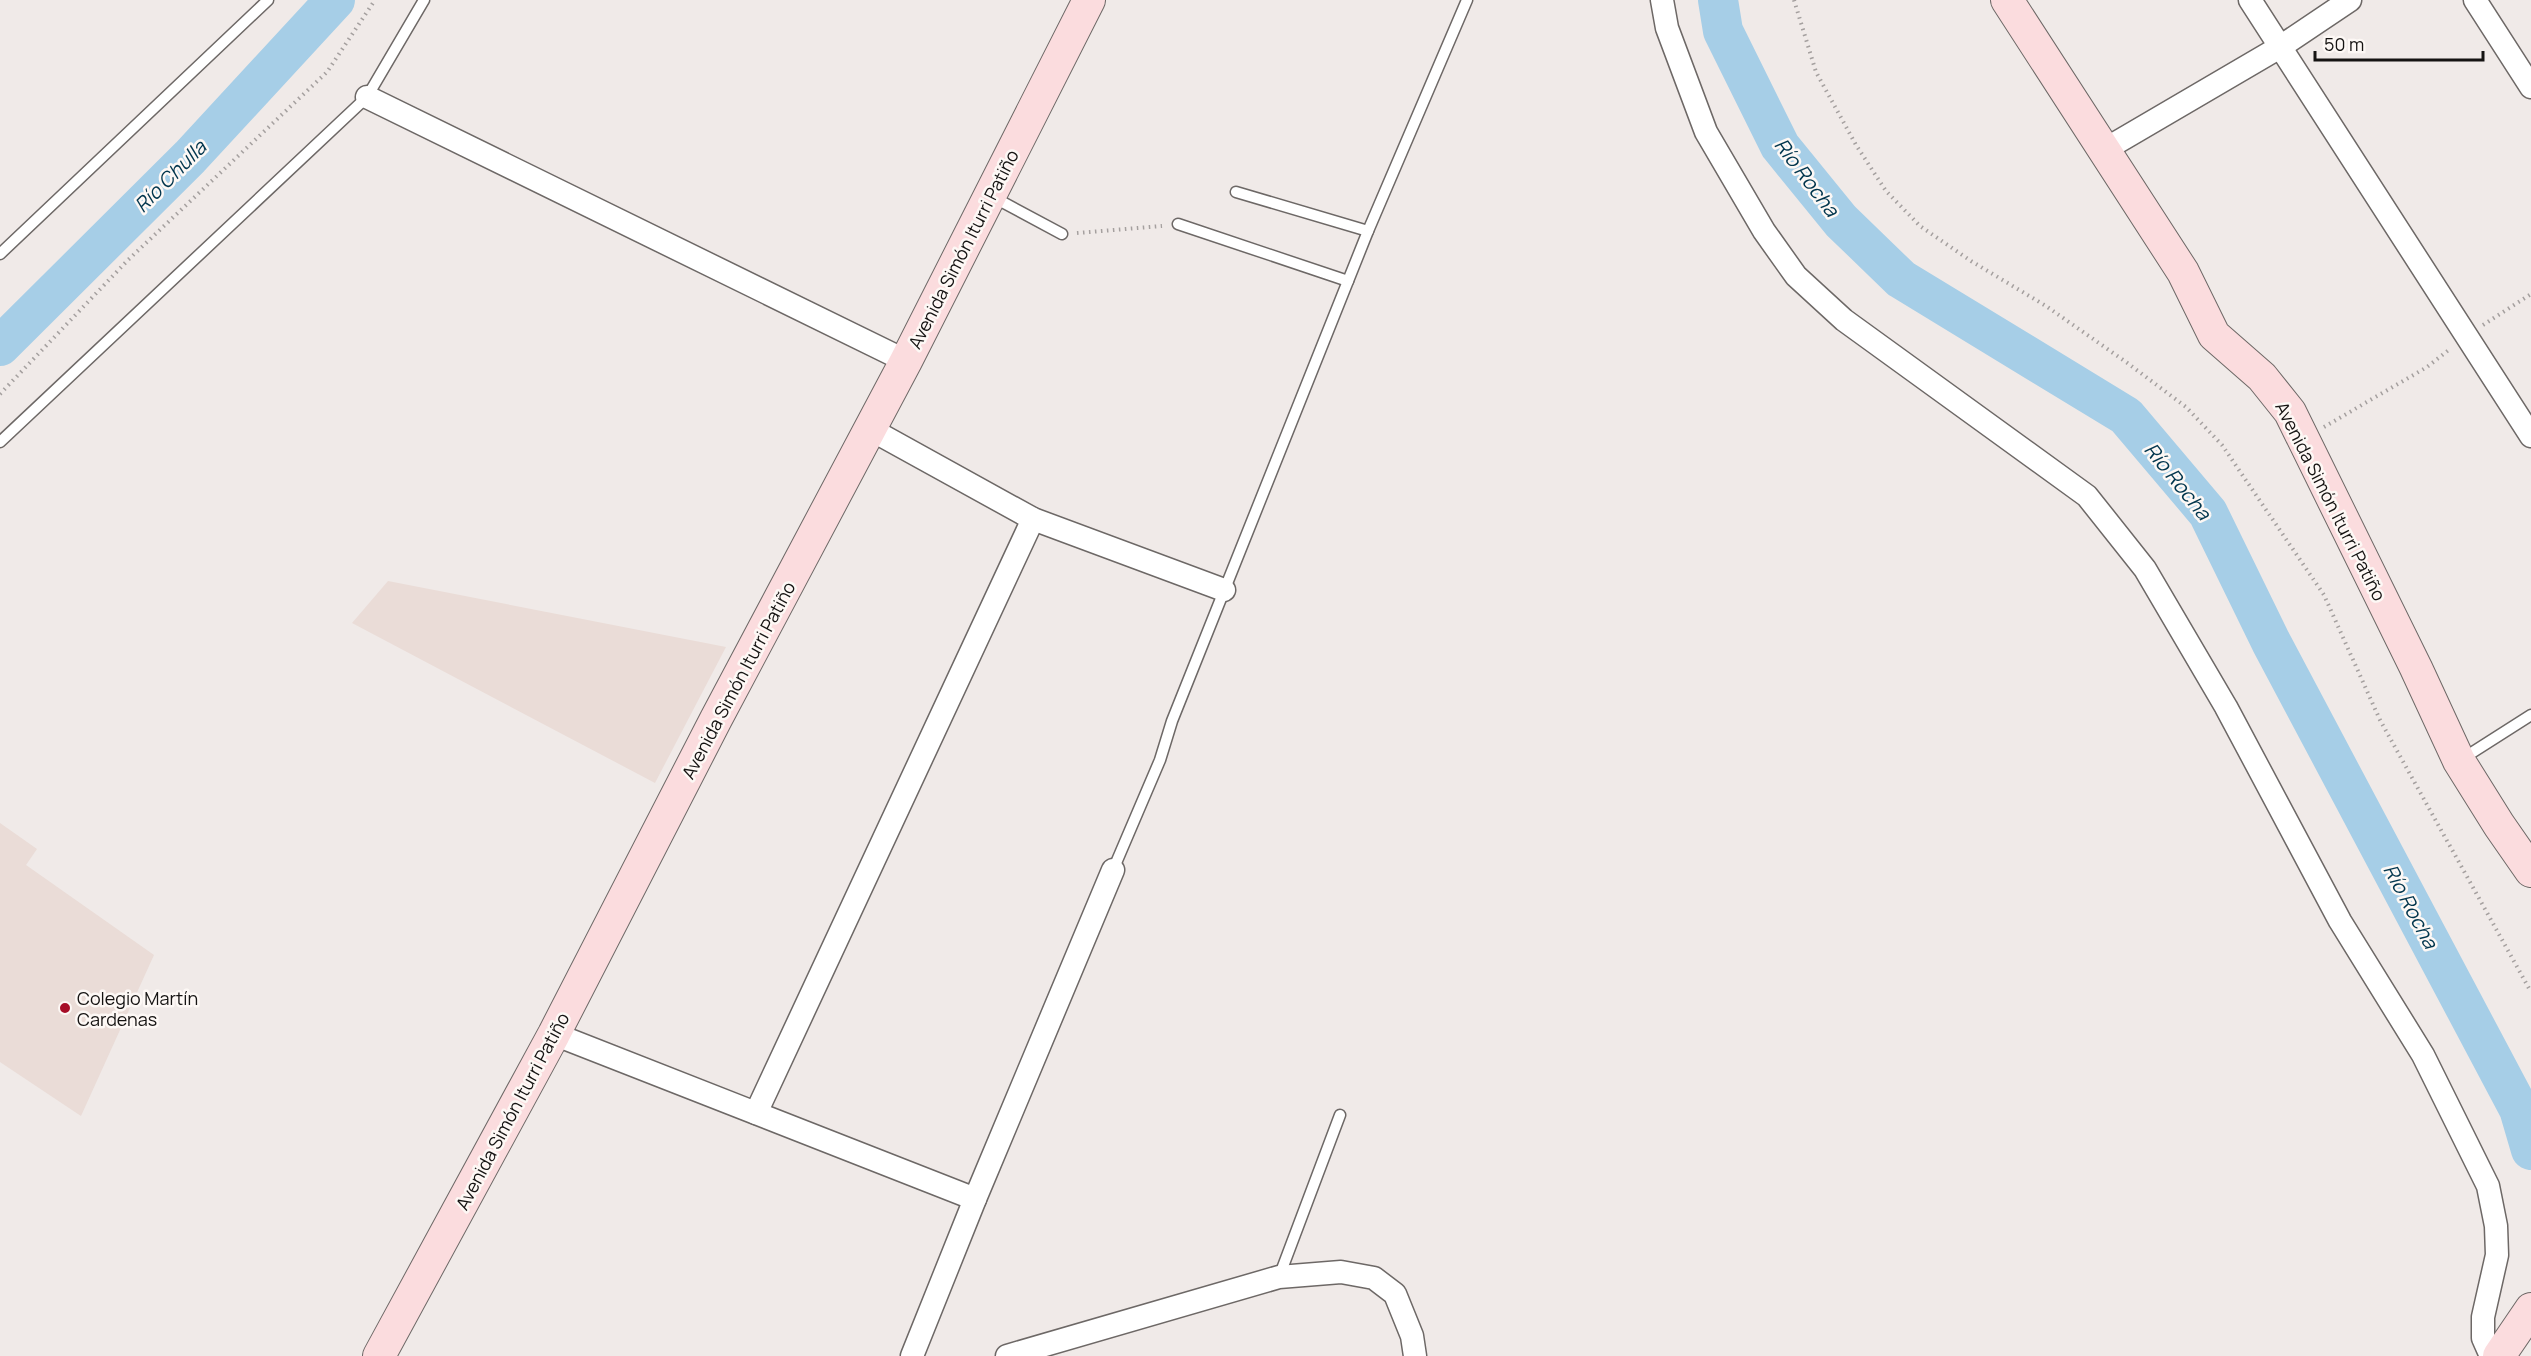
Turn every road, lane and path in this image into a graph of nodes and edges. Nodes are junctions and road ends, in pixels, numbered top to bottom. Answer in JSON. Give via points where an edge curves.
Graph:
{"nodes":[{"id":1,"x":268,"y":0,"type":"edge"},
{"id":2,"x":375,"y":0,"type":"edge"},
{"id":3,"x":424,"y":0,"type":"edge"},
{"id":4,"x":1089,"y":0,"type":"edge"},
{"id":5,"x":1467,"y":0,"type":"edge"},
{"id":6,"x":1662,"y":0,"type":"edge"},
{"id":7,"x":1794,"y":0,"type":"edge"},
{"id":8,"x":2007,"y":0,"type":"edge"},
{"id":9,"x":2250,"y":0,"type":"edge"},
{"id":10,"x":2350,"y":0,"type":"edge"},
{"id":11,"x":2475,"y":0,"type":"edge"},
{"id":12,"x":2280,"y":47,"type":"junction"},
{"id":13,"x":2531,"y":87,"type":"edge"},
{"id":14,"x":367,"y":97,"type":"junction"},
{"id":15,"x":2104,"y":150,"type":"junction"},
{"id":16,"x":1236,"y":192,"type":"dead end"},
{"id":17,"x":990,"y":196,"type":"junction"},
{"id":18,"x":1178,"y":224,"type":"joint"},
{"id":19,"x":1368,"y":231,"type":"junction"},
{"id":20,"x":1062,"y":234,"type":"joint"},
{"id":21,"x":0,"y":254,"type":"edge"},
{"id":22,"x":1348,"y":281,"type":"junction"},
{"id":23,"x":2531,"y":294,"type":"edge"},
{"id":24,"x":2466,"y":336,"type":"junction"},
{"id":25,"x":906,"y":361,"type":"junction"},
{"id":26,"x":0,"y":394,"type":"edge"},
{"id":27,"x":870,"y":429,"type":"junction"},
{"id":28,"x":2531,"y":436,"type":"edge"},
{"id":29,"x":2303,"y":439,"type":"junction"},
{"id":30,"x":0,"y":442,"type":"edge"},
{"id":31,"x":1033,"y":519,"type":"junction"},
{"id":32,"x":1224,"y":590,"type":"junction"},
{"id":33,"x":2531,"y":715,"type":"edge"},
{"id":34,"x":2460,"y":760,"type":"junction"},
{"id":35,"x":1113,"y":870,"type":"joint"},
{"id":36,"x":2531,"y":871,"type":"edge"},
{"id":37,"x":2531,"y":992,"type":"edge"},
{"id":38,"x":554,"y":1035,"type":"junction"},
{"id":39,"x":756,"y":1113,"type":"junction"},
{"id":40,"x":1340,"y":1114,"type":"dead end"},
{"id":41,"x":975,"y":1198,"type":"junction"},
{"id":42,"x":1279,"y":1277,"type":"junction"},
{"id":43,"x":2531,"y":1309,"type":"edge"},
{"id":44,"x":379,"y":1356,"type":"edge"},
{"id":45,"x":912,"y":1356,"type":"edge"},
{"id":46,"x":1007,"y":1356,"type":"edge"},
{"id":47,"x":1415,"y":1356,"type":"edge"},
{"id":48,"x":2491,"y":1356,"type":"edge"},
{"id":49,"x":2499,"y":1356,"type":"edge"}],
"edges":[{"from":1,"to":21,"type":"lane"},
{"from":2,"to":26,"type":"path","via":[[327,72],[128,260]]},
{"from":3,"to":14,"type":"lane"},
{"from":4,"to":17,"type":"street","name":"Avenida Simón Iturri Patiño"},
{"from":5,"to":19,"type":"lane"},
{"from":6,"to":48,"type":"street","via":[[1667,28],[1706,132],[1764,231],[1796,276],[1844,320],[2087,496],[2145,569],[2226,706],[2340,921],[2423,1055],[2488,1186],[2497,1255],[2483,1317],[2483,1338]]},
{"from":7,"to":37,"type":"path","via":[[1816,72],[1856,145],[1886,191],[1906,212],[1971,261],[2046,306],[2126,362],[2186,407],[2222,445],[2324,596],[2380,720]]},
{"from":8,"to":15,"type":"street","name":"Avenida Simón Iturri Patiño"},
{"from":9,"to":12,"type":"street"},
{"from":10,"to":12,"type":"street"},
{"from":11,"to":13,"type":"street"},
{"from":12,"to":15,"type":"street"},
{"from":12,"to":24,"type":"street"},
{"from":14,"to":25,"type":"street"},
{"from":14,"to":30,"type":"lane"},
{"from":15,"to":29,"type":"street","name":"Avenida Simón Iturri Patiño","via":[[2183,272],[2214,335],[2262,377],[2290,412]]},
{"from":16,"to":19,"type":"lane"},
{"from":17,"to":20,"type":"lane"},
{"from":17,"to":25,"type":"street","name":"Avenida Simón Iturri Patiño"},
{"from":18,"to":20,"type":"path"},
{"from":18,"to":22,"type":"lane"},
{"from":19,"to":22,"type":"lane"},
{"from":22,"to":32,"type":"lane"},
{"from":23,"to":24,"type":"path"},
{"from":24,"to":28,"type":"street"},
{"from":24,"to":29,"type":"path","via":[[2427,367]]},
{"from":25,"to":27,"type":"street","name":"Avenida Simón Iturri Patiño"},
{"from":27,"to":31,"type":"street"},
{"from":27,"to":38,"type":"street","name":"Avenida Simón Iturri Patiño"},
{"from":29,"to":34,"type":"street","name":"Avenida Simón Iturri Patiño"},
{"from":31,"to":32,"type":"street"},
{"from":31,"to":39,"type":"street"},
{"from":32,"to":35,"type":"lane","via":[[1160,760]]},
{"from":33,"to":34,"type":"lane"},
{"from":34,"to":36,"type":"street","name":"Avenida Simón Iturri Patiño"},
{"from":35,"to":41,"type":"street"},
{"from":38,"to":39,"type":"street"},
{"from":38,"to":44,"type":"street","name":"Avenida Simón Iturri Patiño"},
{"from":39,"to":41,"type":"street"},
{"from":40,"to":42,"type":"lane"},
{"from":41,"to":45,"type":"street"},
{"from":42,"to":46,"type":"street"},
{"from":42,"to":47,"type":"street","via":[[1341,1272],[1374,1278],[1395,1294],[1412,1336]]},
{"from":43,"to":49,"type":"street"}]}
